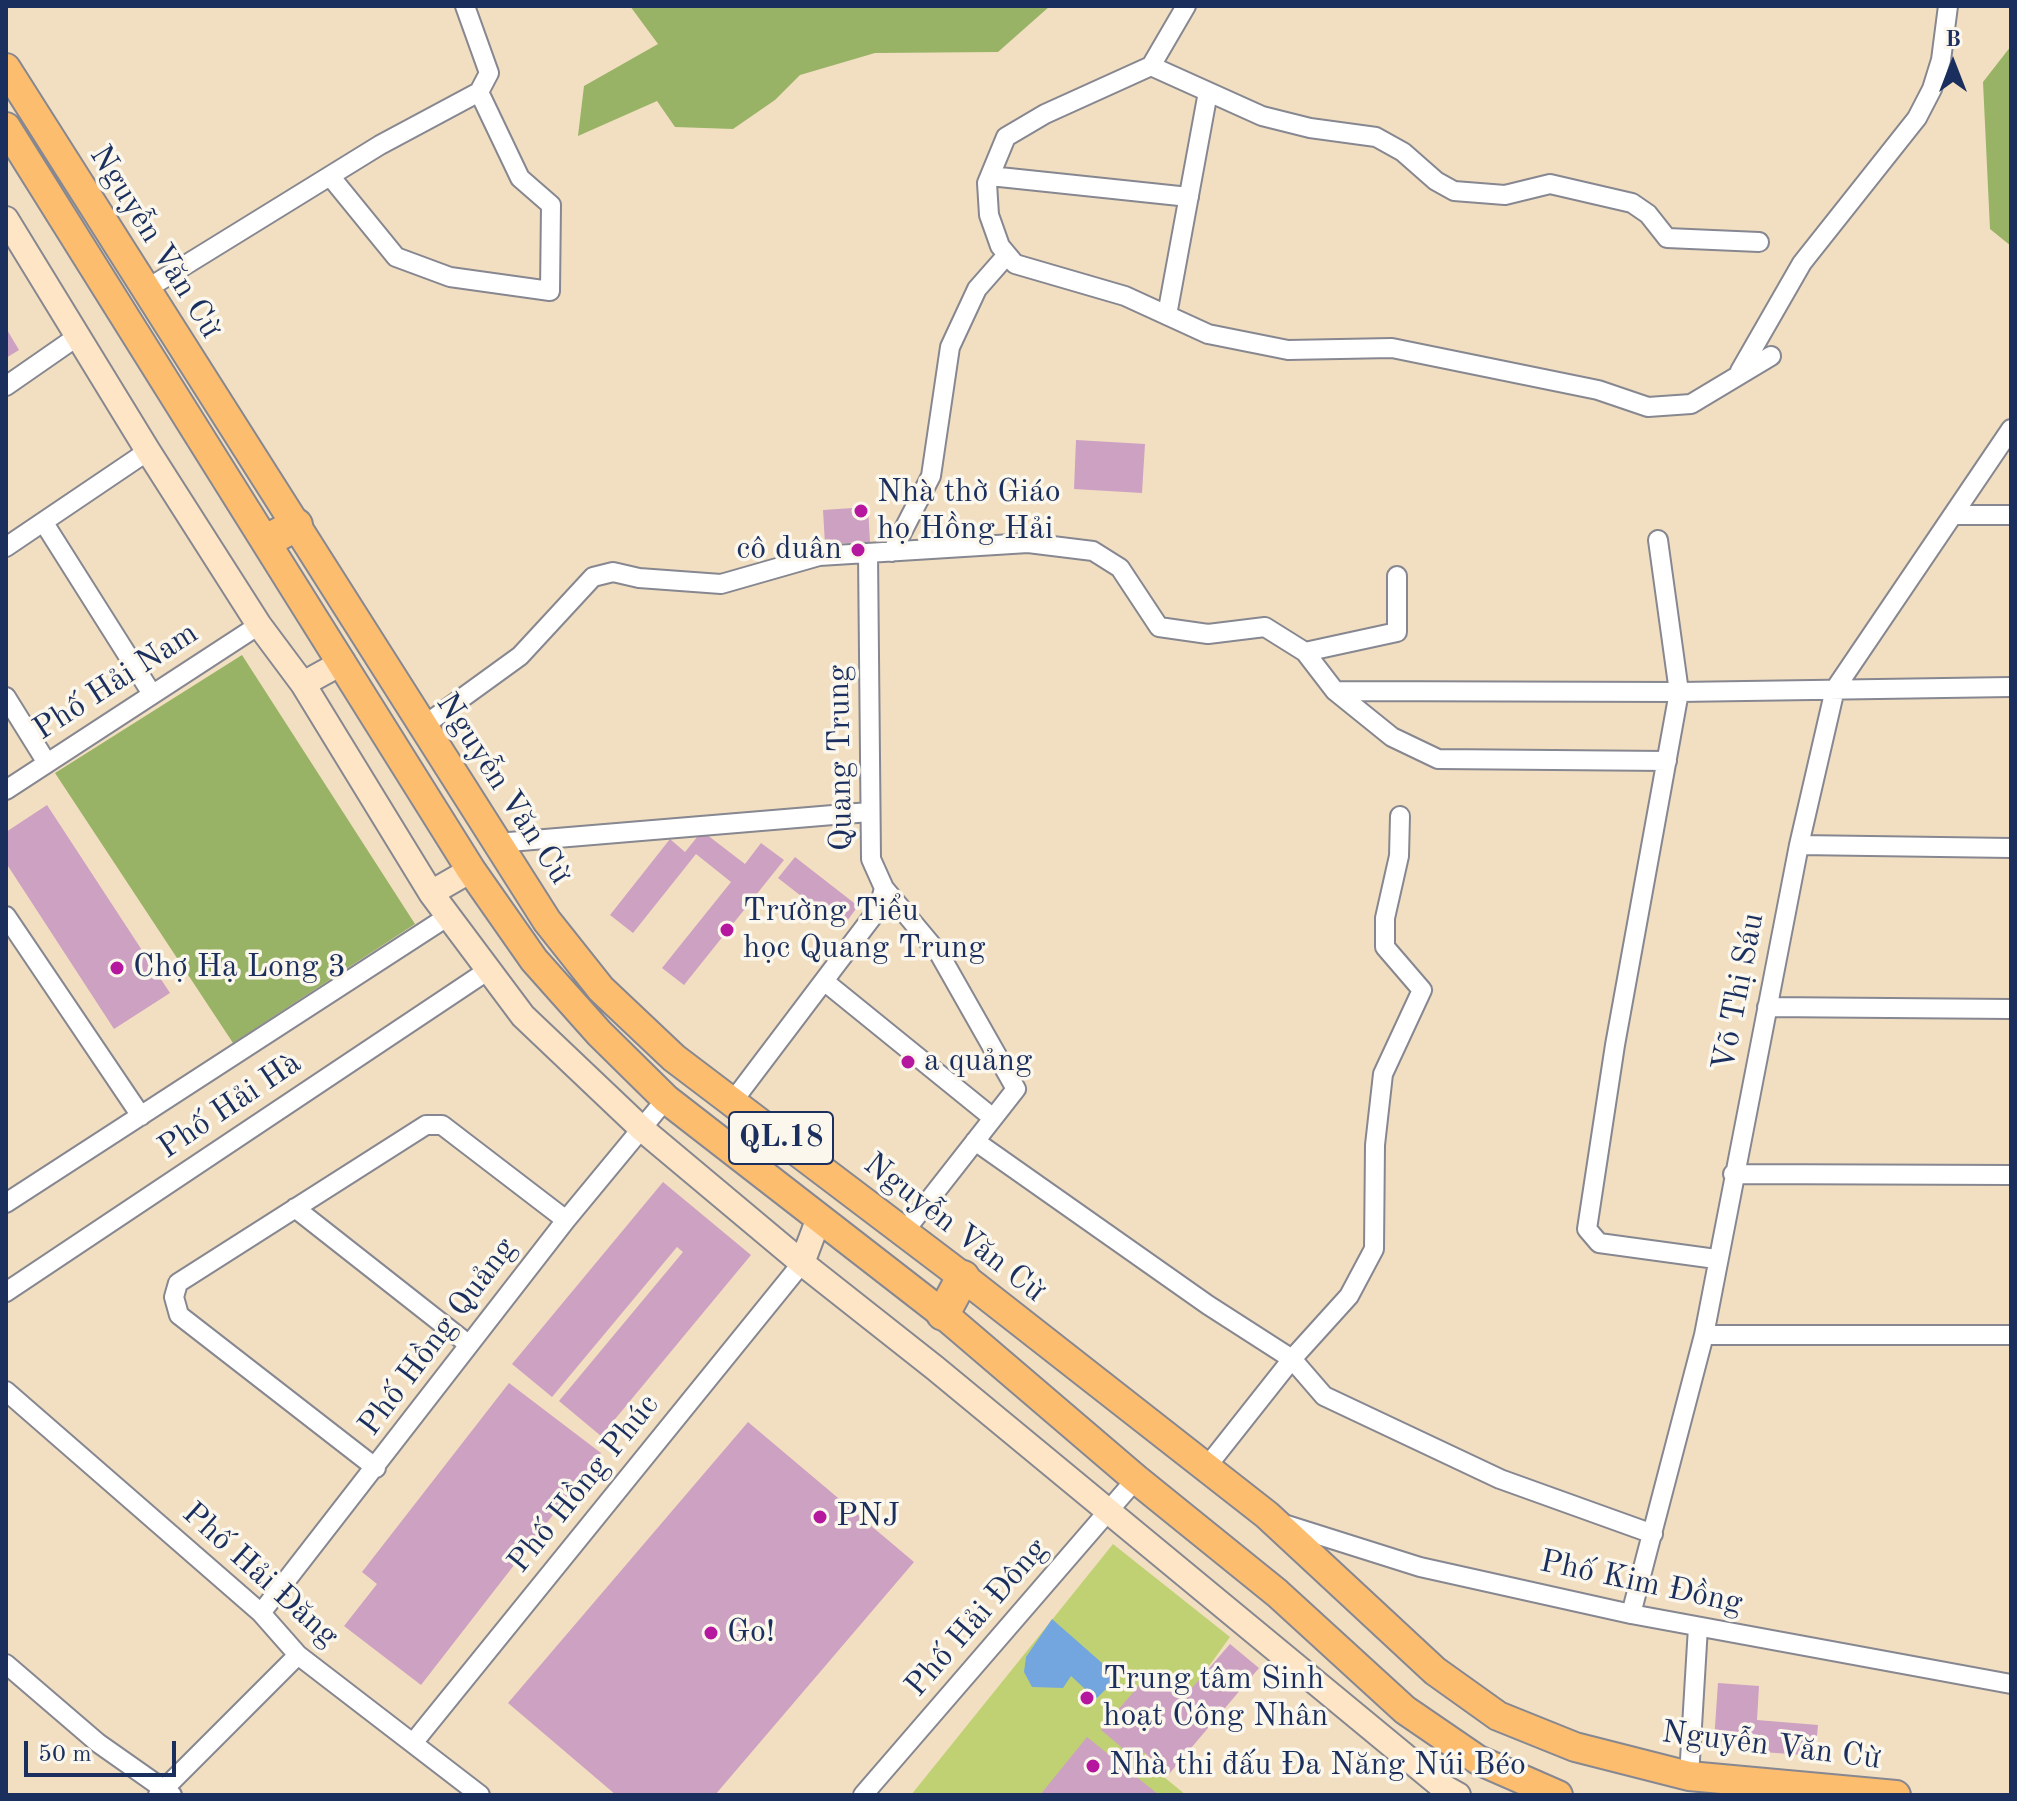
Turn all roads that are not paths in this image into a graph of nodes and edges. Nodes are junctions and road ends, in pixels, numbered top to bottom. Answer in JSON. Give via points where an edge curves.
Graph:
{"nodes":[{"id":1,"x":465,"y":6,"type":"edge"},
{"id":2,"x":1186,"y":6,"type":"edge"},
{"id":3,"x":1948,"y":6,"type":"edge"},
{"id":4,"x":1151,"y":66,"type":"junction"},
{"id":5,"x":6,"y":68,"type":"edge"},
{"id":6,"x":479,"y":92,"type":"junction"},
{"id":7,"x":1208,"y":92,"type":"junction"},
{"id":8,"x":6,"y":127,"type":"edge"},
{"id":9,"x":16,"y":163,"type":"edge"},
{"id":10,"x":330,"y":176,"type":"junction"},
{"id":11,"x":990,"y":176,"type":"junction"},
{"id":12,"x":1189,"y":197,"type":"junction"},
{"id":13,"x":6,"y":219,"type":"edge"},
{"id":14,"x":1759,"y":242,"type":"dead end"},
{"id":15,"x":1006,"y":256,"type":"junction"},
{"id":16,"x":145,"y":290,"type":"junction"},
{"id":17,"x":1167,"y":315,"type":"junction"},
{"id":18,"x":78,"y":336,"type":"junction"},
{"id":19,"x":1771,"y":356,"type":"dead end"},
{"id":20,"x":1738,"y":374,"type":"junction"},
{"id":21,"x":6,"y":386,"type":"edge"},
{"id":22,"x":2011,"y":429,"type":"edge"},
{"id":23,"x":148,"y":451,"type":"junction"},
{"id":24,"x":1953,"y":515,"type":"junction"},
{"id":25,"x":2011,"y":515,"type":"edge"},
{"id":26,"x":44,"y":523,"type":"junction"},
{"id":27,"x":296,"y":525,"type":"junction"},
{"id":28,"x":268,"y":540,"type":"junction"},
{"id":29,"x":1658,"y":540,"type":"dead end"},
{"id":30,"x":6,"y":547,"type":"edge"},
{"id":31,"x":892,"y":552,"type":"junction"},
{"id":32,"x":868,"y":553,"type":"junction"},
{"id":33,"x":1397,"y":576,"type":"dead end"},
{"id":34,"x":259,"y":625,"type":"junction"},
{"id":35,"x":1305,"y":652,"type":"junction"},
{"id":36,"x":343,"y":662,"type":"junction"},
{"id":37,"x":303,"y":684,"type":"junction"},
{"id":38,"x":2011,"y":687,"type":"edge"},
{"id":39,"x":1835,"y":689,"type":"junction"},
{"id":40,"x":1335,"y":691,"type":"junction"},
{"id":41,"x":1679,"y":692,"type":"junction"},
{"id":42,"x":152,"y":694,"type":"junction"},
{"id":43,"x":6,"y":697,"type":"edge"},
{"id":44,"x":422,"y":727,"type":"junction"},
{"id":45,"x":1667,"y":761,"type":"junction"},
{"id":46,"x":47,"y":763,"type":"junction"},
{"id":47,"x":6,"y":790,"type":"edge"},
{"id":48,"x":869,"y":812,"type":"junction"},
{"id":49,"x":1400,"y":816,"type":"dead end"},
{"id":50,"x":497,"y":843,"type":"junction"},
{"id":51,"x":1799,"y":845,"type":"junction"},
{"id":52,"x":2011,"y":848,"type":"edge"},
{"id":53,"x":471,"y":870,"type":"junction"},
{"id":54,"x":884,"y":888,"type":"junction"},
{"id":55,"x":431,"y":893,"type":"junction"},
{"id":56,"x":6,"y":916,"type":"edge"},
{"id":57,"x":447,"y":917,"type":"junction"},
{"id":58,"x":487,"y":971,"type":"junction"},
{"id":59,"x":824,"y":981,"type":"junction"},
{"id":60,"x":1767,"y":1007,"type":"junction"},
{"id":61,"x":2011,"y":1009,"type":"edge"},
{"id":62,"x":666,"y":1099,"type":"junction"},
{"id":63,"x":733,"y":1101,"type":"junction"},
{"id":64,"x":141,"y":1116,"type":"junction"},
{"id":65,"x":993,"y":1118,"type":"junction"},
{"id":66,"x":642,"y":1129,"type":"junction"},
{"id":67,"x":975,"y":1141,"type":"junction"},
{"id":68,"x":1733,"y":1174,"type":"junction"},
{"id":69,"x":2011,"y":1175,"type":"edge"},
{"id":70,"x":6,"y":1203,"type":"edge"},
{"id":71,"x":295,"y":1208,"type":"junction"},
{"id":72,"x":819,"y":1218,"type":"junction"},
{"id":73,"x":566,"y":1220,"type":"junction"},
{"id":74,"x":904,"y":1232,"type":"junction"},
{"id":75,"x":1716,"y":1259,"type":"junction"},
{"id":76,"x":802,"y":1263,"type":"junction"},
{"id":77,"x":963,"y":1277,"type":"junction"},
{"id":78,"x":6,"y":1292,"type":"edge"},
{"id":79,"x":943,"y":1314,"type":"junction"},
{"id":80,"x":1704,"y":1335,"type":"junction"},
{"id":81,"x":2011,"y":1335,"type":"edge"},
{"id":82,"x":468,"y":1344,"type":"junction"},
{"id":83,"x":1292,"y":1359,"type":"junction"},
{"id":84,"x":6,"y":1391,"type":"edge"},
{"id":85,"x":376,"y":1468,"type":"junction"},
{"id":86,"x":1205,"y":1469,"type":"junction"},
{"id":87,"x":1136,"y":1479,"type":"junction"},
{"id":88,"x":1108,"y":1512,"type":"junction"},
{"id":89,"x":1267,"y":1515,"type":"junction"},
{"id":90,"x":1653,"y":1534,"type":"junction"},
{"id":91,"x":261,"y":1613,"type":"junction"},
{"id":92,"x":1631,"y":1614,"type":"junction"},
{"id":93,"x":1698,"y":1627,"type":"junction"},
{"id":94,"x":298,"y":1655,"type":"junction"},
{"id":95,"x":6,"y":1664,"type":"edge"},
{"id":96,"x":2011,"y":1684,"type":"edge"},
{"id":97,"x":413,"y":1743,"type":"junction"},
{"id":98,"x":1689,"y":1776,"type":"junction"},
{"id":99,"x":165,"y":1793,"type":"edge"},
{"id":100,"x":480,"y":1795,"type":"edge"},
{"id":101,"x":863,"y":1795,"type":"edge"},
{"id":102,"x":1458,"y":1795,"type":"edge"},
{"id":103,"x":1558,"y":1795,"type":"edge"},
{"id":104,"x":1896,"y":1795,"type":"edge"}],
"edges":[{"from":1,"to":6,"type":"street","via":[[489,73]]},
{"from":2,"to":4,"type":"street"},
{"from":3,"to":20,"type":"street","via":[[1941,60],[1917,118],[1802,263]]},
{"from":4,"to":7,"type":"street"},
{"from":4,"to":11,"type":"street","via":[[1006,137]]},
{"from":5,"to":16,"type":"main road","name":"Nguyễn Văn Cừ","number":"QL.18"},
{"from":6,"to":10,"type":"street"},
{"from":6,"to":10,"type":"street","via":[[520,178],[551,205],[550,291],[450,277],[396,257]]},
{"from":7,"to":12,"type":"street"},
{"from":7,"to":14,"type":"street","via":[[1284,123],[1376,137],[1454,191],[1505,195],[1550,184],[1632,203],[1667,238]]},
{"from":8,"to":9,"type":"main road","name":"Nguyễn Văn Cừ","number":"QL.18"},
{"from":9,"to":28,"type":"main road","name":"Nguyễn Văn Cừ","number":"QL.18"},
{"from":10,"to":16,"type":"street"},
{"from":11,"to":12,"type":"street"},
{"from":11,"to":15,"type":"street","via":[[989,215]]},
{"from":12,"to":17,"type":"street"},
{"from":13,"to":18,"type":"street"},
{"from":15,"to":17,"type":"street","via":[[1015,264],[1125,296]]},
{"from":15,"to":31,"type":"street","via":[[977,289],[955,333],[931,476]]},
{"from":16,"to":27,"type":"main road","name":"Nguyễn Văn Cừ","number":"QL.18"},
{"from":17,"to":20,"type":"street","via":[[1208,334],[1288,350],[1392,348],[1598,390],[1648,407],[1691,404]]},
{"from":18,"to":21,"type":"street"},
{"from":18,"to":23,"type":"street"},
{"from":19,"to":20,"type":"street"},
{"from":22,"to":24,"type":"street","name":"Võ Thị Sáu"},
{"from":23,"to":26,"type":"street"},
{"from":23,"to":34,"type":"street"},
{"from":24,"to":25,"type":"street"},
{"from":24,"to":39,"type":"street","name":"Võ Thị Sáu"},
{"from":26,"to":30,"type":"street"},
{"from":26,"to":42,"type":"street"},
{"from":27,"to":28,"type":"highway"},
{"from":27,"to":44,"type":"main road","name":"Nguyễn Văn Cừ","number":"QL.18"},
{"from":28,"to":36,"type":"main road","name":"Nguyễn Văn Cừ","number":"QL.18"},
{"from":29,"to":41,"type":"street"},
{"from":31,"to":32,"type":"street"},
{"from":31,"to":35,"type":"street","via":[[1028,543],[1093,551],[1120,568],[1159,627],[1208,634],[1265,627]]},
{"from":32,"to":44,"type":"street","via":[[819,556],[721,584],[613,572],[593,577],[520,656]]},
{"from":32,"to":48,"type":"street","name":"Quang Trung"},
{"from":33,"to":35,"type":"street","via":[[1397,632]]},
{"from":34,"to":37,"type":"street"},
{"from":34,"to":42,"type":"street","name":"Phố Hải Nam"},
{"from":35,"to":40,"type":"street"},
{"from":36,"to":37,"type":"street"},
{"from":36,"to":53,"type":"main road","name":"Nguyễn Văn Cừ","number":"QL.18"},
{"from":37,"to":55,"type":"street"},
{"from":38,"to":39,"type":"street"},
{"from":39,"to":41,"type":"street"},
{"from":39,"to":51,"type":"street","name":"Võ Thị Sáu"},
{"from":40,"to":41,"type":"street"},
{"from":40,"to":45,"type":"street","via":[[1392,737],[1438,759]]},
{"from":41,"to":45,"type":"street"},
{"from":42,"to":46,"type":"street","name":"Phố Hải Nam"},
{"from":43,"to":46,"type":"street"},
{"from":44,"to":50,"type":"main road","name":"Nguyễn Văn Cừ","number":"QL.18"},
{"from":45,"to":75,"type":"street","via":[[1587,1229],[1599,1243]]},
{"from":46,"to":47,"type":"street","name":"Phố Hải Nam"},
{"from":48,"to":50,"type":"street"},
{"from":48,"to":54,"type":"street","name":"Quang Trung","via":[[871,859]]},
{"from":49,"to":83,"type":"street","via":[[1385,947],[1422,990],[1383,1074],[1375,1145],[1374,1249],[1349,1296]]},
{"from":50,"to":63,"type":"main road","name":"Nguyễn Văn Cừ","number":"QL.18","via":[[547,921],[601,989],[674,1058]]},
{"from":51,"to":52,"type":"street"},
{"from":51,"to":60,"type":"street","name":"Võ Thị Sáu"},
{"from":53,"to":55,"type":"street"},
{"from":53,"to":62,"type":"main road","name":"Nguyễn Văn Cừ","number":"QL.18","via":[[534,960]]},
{"from":54,"to":59,"type":"street","name":"Quang Trung","via":[[879,908]]},
{"from":54,"to":65,"type":"street","via":[[940,955],[1016,1089]]},
{"from":55,"to":57,"type":"street"},
{"from":56,"to":64,"type":"street"},
{"from":57,"to":58,"type":"street"},
{"from":57,"to":64,"type":"street","name":"Phố Hải Hà"},
{"from":58,"to":66,"type":"street","via":[[523,1016]]},
{"from":58,"to":78,"type":"street","name":"Phố Hải Hà"},
{"from":59,"to":63,"type":"street","name":"Quang Trung"},
{"from":59,"to":65,"type":"street"},
{"from":60,"to":61,"type":"street"},
{"from":60,"to":68,"type":"street","name":"Võ Thị Sáu"},
{"from":62,"to":66,"type":"street","name":"Phố Hồng Quảng"},
{"from":62,"to":72,"type":"main road","name":"Nguyễn Văn Cừ","number":"QL.18"},
{"from":63,"to":74,"type":"main road","name":"Nguyễn Văn Cừ","number":"QL.18"},
{"from":64,"to":70,"type":"street","name":"Phố Hải Hà"},
{"from":65,"to":67,"type":"street"},
{"from":66,"to":73,"type":"street","name":"Phố Hồng Quảng"},
{"from":66,"to":76,"type":"street"},
{"from":67,"to":74,"type":"street"},
{"from":67,"to":83,"type":"street"},
{"from":68,"to":69,"type":"street"},
{"from":68,"to":75,"type":"street","name":"Võ Thị Sáu"},
{"from":71,"to":73,"type":"street","via":[[435,1123]]},
{"from":71,"to":82,"type":"street"},
{"from":71,"to":85,"type":"street","via":[[178,1283],[179,1315]]},
{"from":72,"to":76,"type":"street"},
{"from":72,"to":79,"type":"main road","name":"Nguyễn Văn Cừ","number":"QL.18"},
{"from":73,"to":82,"type":"street","name":"Phố Hồng Quảng"},
{"from":74,"to":77,"type":"main road","name":"Nguyễn Văn Cừ","number":"QL.18"},
{"from":75,"to":80,"type":"street","name":"Võ Thị Sáu"},
{"from":76,"to":88,"type":"street"},
{"from":76,"to":97,"type":"street","name":"Phố Hồng Phúc"},
{"from":77,"to":79,"type":"highway"},
{"from":77,"to":86,"type":"main road","name":"Nguyễn Văn Cừ","number":"QL.18"},
{"from":79,"to":87,"type":"main road","name":"Nguyễn Văn Cừ","number":"QL.18"},
{"from":80,"to":81,"type":"street"},
{"from":80,"to":90,"type":"street","name":"Võ Thị Sáu"},
{"from":82,"to":85,"type":"street","name":"Phố Hồng Quảng"},
{"from":83,"to":86,"type":"street"},
{"from":83,"to":90,"type":"street","via":[[1324,1396],[1500,1479]]},
{"from":84,"to":91,"type":"street","name":"Phố Hải Đăng"},
{"from":85,"to":91,"type":"street","name":"Phố Hồng Quảng"},
{"from":86,"to":89,"type":"main road","name":"Nguyễn Văn Cừ","number":"QL.18"},
{"from":87,"to":88,"type":"street","name":"Phố Hải Đông"},
{"from":87,"to":103,"type":"main road","name":"Nguyễn Văn Cừ","number":"QL.18","via":[[1277,1593],[1405,1710],[1478,1760]]},
{"from":88,"to":101,"type":"street","name":"Phố Hải Đông"},
{"from":88,"to":102,"type":"street"},
{"from":89,"to":92,"type":"street","name":"Phố Kim Đồng","via":[[1308,1534],[1420,1567]]},
{"from":89,"to":98,"type":"main road","name":"Nguyễn Văn Cừ","number":"QL.18","via":[[1435,1671],[1498,1716],[1575,1747]]},
{"from":90,"to":92,"type":"street","name":"Võ Thị Sáu"},
{"from":91,"to":94,"type":"street","name":"Phố Hải Đăng"},
{"from":92,"to":93,"type":"street","name":"Phố Kim Đồng"},
{"from":93,"to":96,"type":"street","name":"Phố Kim Đồng"},
{"from":93,"to":98,"type":"street"},
{"from":94,"to":97,"type":"street","name":"Phố Hải Đăng"},
{"from":94,"to":99,"type":"street"},
{"from":95,"to":99,"type":"street"},
{"from":97,"to":100,"type":"street","name":"Phố Hải Đăng"},
{"from":98,"to":104,"type":"main road","name":"Nguyễn Văn Cừ","number":"QL.18"}]}
